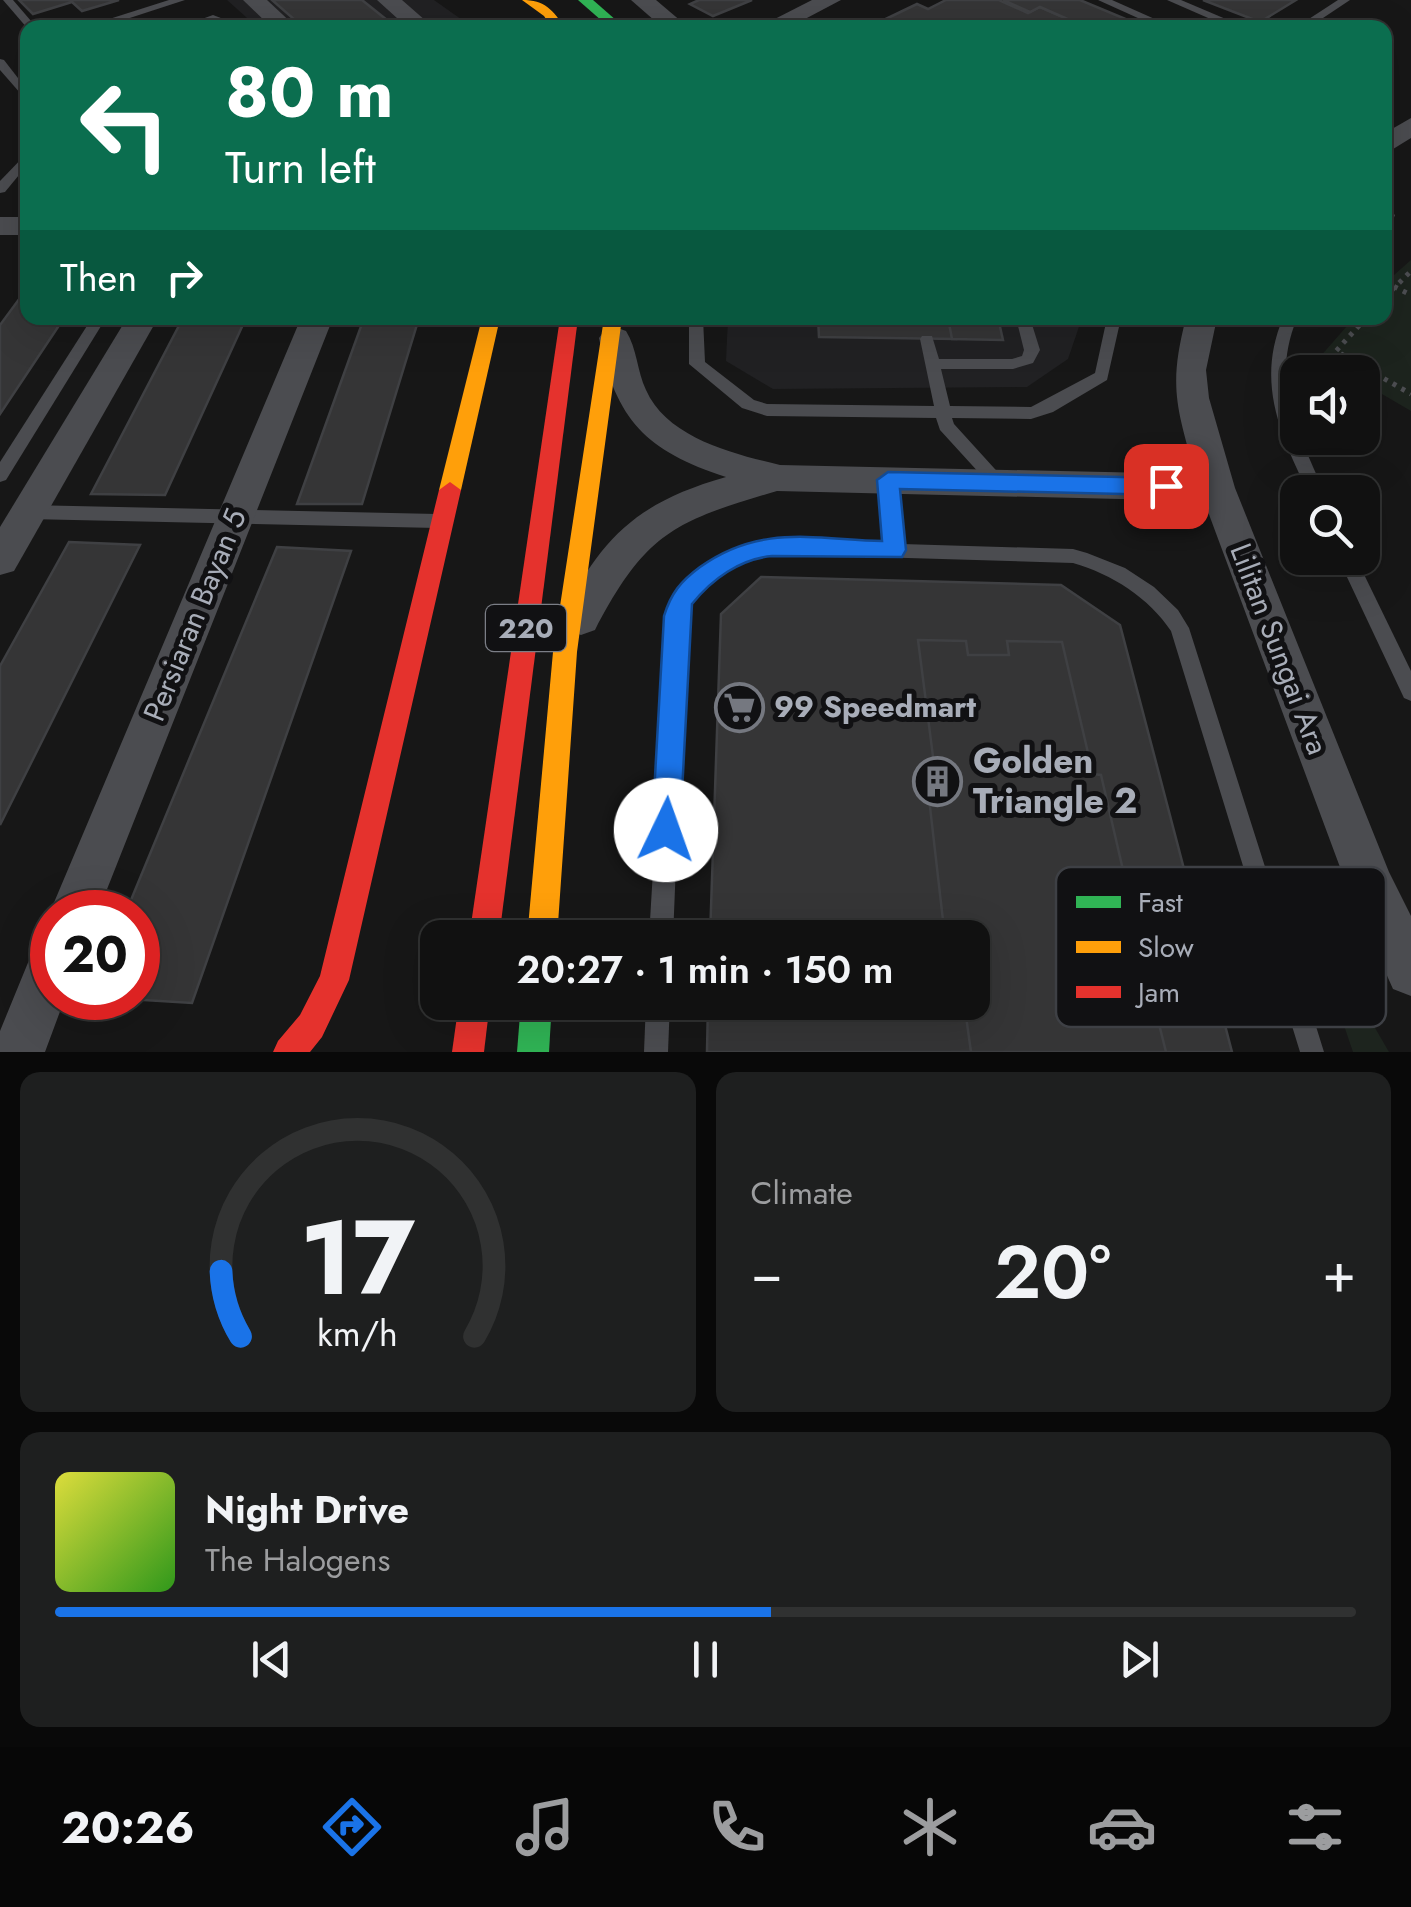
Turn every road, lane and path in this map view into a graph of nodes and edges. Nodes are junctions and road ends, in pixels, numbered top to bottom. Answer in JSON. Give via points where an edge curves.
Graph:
{"nodes":[{"id":1,"x":8,"y":0,"type":"edge"},
{"id":2,"x":180,"y":0,"type":"edge"},
{"id":3,"x":254,"y":0,"type":"edge"},
{"id":4,"x":388,"y":0,"type":"edge"},
{"id":5,"x":529,"y":0,"type":"edge"},
{"id":6,"x":575,"y":0,"type":"edge"},
{"id":7,"x":584,"y":0,"type":"edge"},
{"id":8,"x":642,"y":0,"type":"edge"},
{"id":9,"x":798,"y":0,"type":"edge"},
{"id":10,"x":830,"y":0,"type":"edge"},
{"id":11,"x":1103,"y":0,"type":"edge"},
{"id":12,"x":1172,"y":0,"type":"edge"},
{"id":13,"x":1345,"y":0,"type":"edge"},
{"id":14,"x":125,"y":16,"type":"junction"},
{"id":15,"x":25,"y":20,"type":"edge"},
{"id":16,"x":112,"y":20,"type":"edge"},
{"id":17,"x":128,"y":20,"type":"edge"},
{"id":18,"x":277,"y":20,"type":"edge"},
{"id":19,"x":413,"y":20,"type":"edge"},
{"id":20,"x":554,"y":20,"type":"edge"},
{"id":21,"x":591,"y":20,"type":"edge"},
{"id":22,"x":609,"y":20,"type":"edge"},
{"id":23,"x":668,"y":20,"type":"edge"},
{"id":24,"x":766,"y":20,"type":"edge"},
{"id":25,"x":772,"y":20,"type":"edge"},
{"id":26,"x":1151,"y":20,"type":"edge"},
{"id":27,"x":1222,"y":20,"type":"edge"},
{"id":28,"x":1313,"y":20,"type":"edge"},
{"id":29,"x":0,"y":62,"type":"edge"},
{"id":30,"x":20,"y":77,"type":"edge"},
{"id":31,"x":14,"y":79,"type":"junction"},
{"id":32,"x":20,"y":88,"type":"edge"},
{"id":33,"x":20,"y":165,"type":"edge"},
{"id":34,"x":0,"y":188,"type":"edge"},
{"id":35,"x":1411,"y":272,"type":"edge"},
{"id":36,"x":1394,"y":286,"type":"junction"},
{"id":37,"x":1392,"y":288,"type":"edge"},
{"id":38,"x":1411,"y":295,"type":"edge"},
{"id":39,"x":95,"y":325,"type":"edge"},
{"id":40,"x":138,"y":325,"type":"edge"},
{"id":41,"x":314,"y":325,"type":"edge"},
{"id":42,"x":489,"y":325,"type":"edge"},
{"id":43,"x":568,"y":325,"type":"edge"},
{"id":44,"x":612,"y":325,"type":"edge"},
{"id":45,"x":613,"y":325,"type":"edge"},
{"id":46,"x":696,"y":325,"type":"edge"},
{"id":47,"x":1025,"y":325,"type":"edge"},
{"id":48,"x":1113,"y":325,"type":"edge"},
{"id":49,"x":1200,"y":325,"type":"edge"},
{"id":50,"x":1288,"y":325,"type":"edge"},
{"id":51,"x":1360,"y":325,"type":"edge"},
{"id":52,"x":927,"y":339,"type":"dead end"},
{"id":53,"x":932,"y":364,"type":"junction"},
{"id":54,"x":1411,"y":394,"type":"edge"},
{"id":55,"x":941,"y":412,"type":"junction"},
{"id":56,"x":1308,"y":475,"type":"edge"},
{"id":57,"x":0,"y":476,"type":"edge"},
{"id":58,"x":780,"y":478,"type":"junction"},
{"id":59,"x":888,"y":480,"type":"junction"},
{"id":60,"x":998,"y":483,"type":"junction"},
{"id":61,"x":1217,"y":488,"type":"junction"},
{"id":62,"x":28,"y":512,"type":"junction"},
{"id":63,"x":236,"y":516,"type":"junction"},
{"id":64,"x":444,"y":521,"type":"junction"},
{"id":65,"x":894,"y":550,"type":"junction"},
{"id":66,"x":0,"y":560,"type":"edge"},
{"id":67,"x":1355,"y":575,"type":"edge"},
{"id":68,"x":565,"y":652,"type":"junction"},
{"id":69,"x":1411,"y":692,"type":"edge"},
{"id":70,"x":1255,"y":867,"type":"edge"},
{"id":71,"x":1364,"y":867,"type":"edge"},
{"id":72,"x":83,"y":890,"type":"edge"},
{"id":73,"x":1386,"y":918,"type":"edge"},
{"id":74,"x":486,"y":920,"type":"edge"},
{"id":75,"x":543,"y":920,"type":"edge"},
{"id":76,"x":662,"y":920,"type":"edge"},
{"id":77,"x":1411,"y":971,"type":"edge"},
{"id":78,"x":31,"y":1020,"type":"edge"},
{"id":79,"x":472,"y":1020,"type":"edge"},
{"id":80,"x":536,"y":1020,"type":"edge"},
{"id":81,"x":657,"y":1020,"type":"edge"},
{"id":82,"x":1304,"y":1027,"type":"edge"},
{"id":83,"x":18,"y":1052,"type":"edge"},
{"id":84,"x":289,"y":1052,"type":"edge"},
{"id":85,"x":468,"y":1052,"type":"edge"},
{"id":86,"x":533,"y":1052,"type":"edge"},
{"id":87,"x":656,"y":1052,"type":"edge"},
{"id":88,"x":1312,"y":1052,"type":"edge"}],
"edges":[{"from":1,"to":15,"type":"lane"},
{"from":2,"to":14,"type":"lane"},
{"from":3,"to":18,"type":"street"},
{"from":4,"to":19,"type":"street"},
{"from":5,"to":20,"type":"main road"},
{"from":6,"to":21,"type":"main road"},
{"from":7,"to":22,"type":"main road"},
{"from":8,"to":23,"type":"street"},
{"from":9,"to":24,"type":"street"},
{"from":10,"to":25,"type":"street"},
{"from":11,"to":26,"type":"lane"},
{"from":12,"to":27,"type":"lane"},
{"from":13,"to":28,"type":"lane"},
{"from":14,"to":16,"type":"lane"},
{"from":14,"to":17,"type":"lane"},
{"from":29,"to":31,"type":"lane"},
{"from":30,"to":31,"type":"lane"},
{"from":31,"to":32,"type":"lane"},
{"from":33,"to":34,"type":"lane"},
{"from":35,"to":36,"type":"path"},
{"from":36,"to":37,"type":"path"},
{"from":36,"to":38,"type":"path"},
{"from":39,"to":57,"type":"lane"},
{"from":40,"to":62,"type":"street"},
{"from":41,"to":63,"type":"street","name":"Persiaran Bayan 5"},
{"from":42,"to":64,"type":"main road"},
{"from":43,"to":74,"type":"main road","number":"220"},
{"from":44,"to":68,"type":"main road","number":"220"},
{"from":45,"to":58,"type":"street","via":[[630,390],[652,423],[707,456]]},
{"from":46,"to":55,"type":"lane","via":[[697,364],[758,408]]},
{"from":47,"to":53,"type":"lane","via":[[1028,360]]},
{"from":48,"to":55,"type":"lane","via":[[1102,376],[1062,400],[1031,413]]},
{"from":49,"to":61,"type":"street","name":"Lilitan Sungai Ara","via":[[1190,370],[1192,398]]},
{"from":50,"to":56,"type":"lane","via":[[1278,358],[1279,395]]},
{"from":51,"to":54,"type":"path","via":[[1336,351]]},
{"from":52,"to":53,"type":"lane"},
{"from":53,"to":55,"type":"lane"},
{"from":55,"to":60,"type":"lane","via":[[951,433]]},
{"from":58,"to":59,"type":"street"},
{"from":58,"to":68,"type":"street","via":[[680,506],[624,544]]},
{"from":59,"to":60,"type":"street"},
{"from":59,"to":65,"type":"lane"},
{"from":60,"to":61,"type":"street"},
{"from":61,"to":71,"type":"street","name":"Lilitan Sungai Ara"},
{"from":62,"to":63,"type":"lane"},
{"from":62,"to":66,"type":"street"},
{"from":63,"to":64,"type":"lane"},
{"from":63,"to":72,"type":"street","name":"Persiaran Bayan 5"},
{"from":64,"to":84,"type":"main road","via":[[334,980]]},
{"from":65,"to":70,"type":"lane","via":[[1074,556],[1101,564],[1162,605],[1180,628]]},
{"from":65,"to":76,"type":"lane","via":[[750,549],[681,600]]},
{"from":67,"to":69,"type":"lane"},
{"from":68,"to":75,"type":"main road","number":"220"},
{"from":73,"to":77,"type":"street","name":"Lilitan Sungai Ara"},
{"from":78,"to":83,"type":"street"},
{"from":79,"to":85,"type":"main road"},
{"from":80,"to":86,"type":"main road"},
{"from":81,"to":87,"type":"lane"},
{"from":82,"to":88,"type":"lane"}]}
